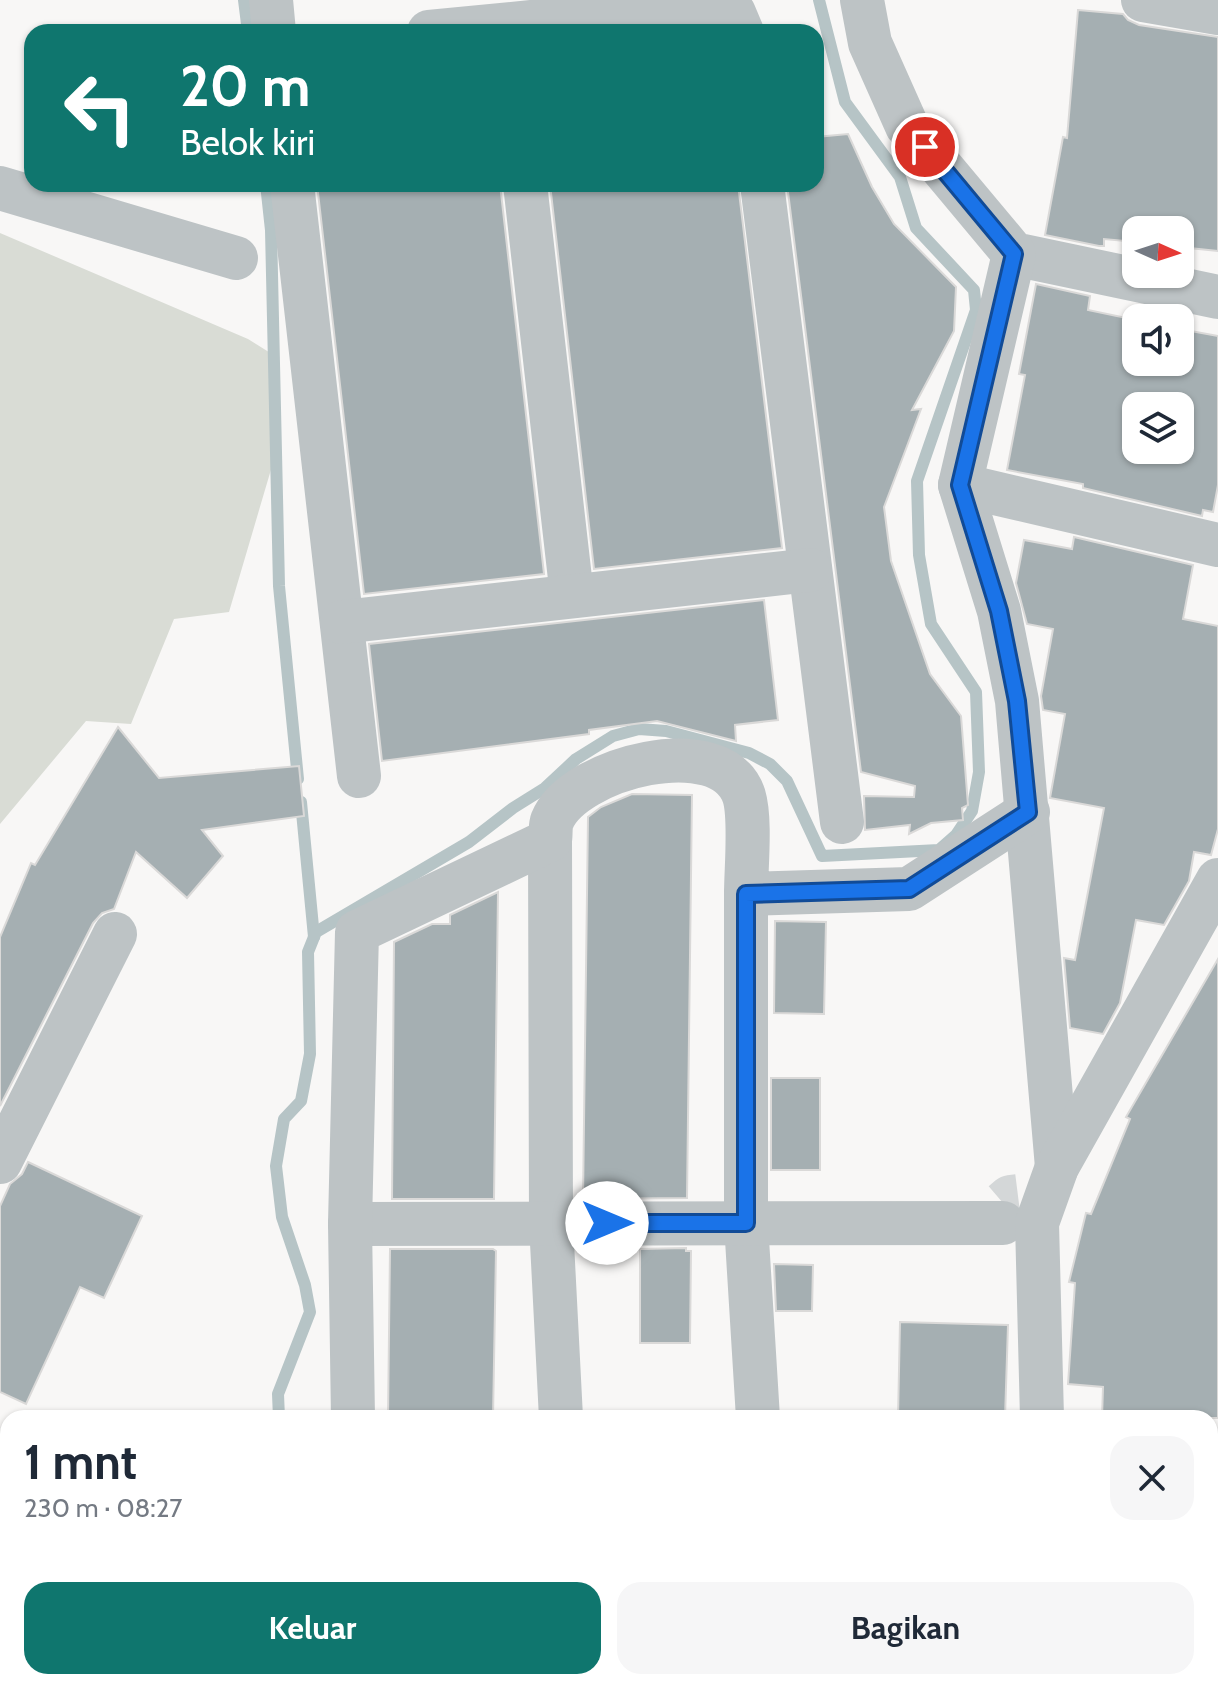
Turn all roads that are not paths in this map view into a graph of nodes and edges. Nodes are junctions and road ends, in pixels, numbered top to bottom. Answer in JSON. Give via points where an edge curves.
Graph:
{"nodes":[{"id":1,"x":271,"y":0,"type":"edge"},
{"id":2,"x":862,"y":0,"type":"edge"},
{"id":3,"x":1143,"y":0,"type":"edge"},
{"id":4,"x":1218,"y":13,"type":"edge"},
{"id":5,"x":506,"y":19,"type":"edge"},
{"id":6,"x":273,"y":24,"type":"edge"},
{"id":7,"x":476,"y":24,"type":"edge"},
{"id":8,"x":739,"y":24,"type":"edge"},
{"id":9,"x":0,"y":188,"type":"edge"},
{"id":10,"x":293,"y":192,"type":"edge"},
{"id":11,"x":526,"y":192,"type":"edge"},
{"id":12,"x":763,"y":192,"type":"edge"},
{"id":13,"x":1014,"y":254,"type":"junction"},
{"id":14,"x":236,"y":258,"type":"dead end"},
{"id":15,"x":1218,"y":297,"type":"edge"},
{"id":16,"x":960,"y":485,"type":"junction"},
{"id":17,"x":1218,"y":545,"type":"edge"},
{"id":18,"x":810,"y":570,"type":"junction"},
{"id":19,"x":572,"y":596,"type":"junction"},
{"id":20,"x":342,"y":622,"type":"junction"},
{"id":21,"x":359,"y":776,"type":"dead end"},
{"id":22,"x":1028,"y":812,"type":"junction"},
{"id":23,"x":842,"y":822,"type":"dead end"},
{"id":24,"x":550,"y":840,"type":"junction"},
{"id":25,"x":1218,"y":880,"type":"edge"},
{"id":26,"x":746,"y":894,"type":"junction"},
{"id":27,"x":115,"y":934,"type":"dead end"},
{"id":28,"x":0,"y":1162,"type":"edge"},
{"id":29,"x":1020,"y":1207,"type":"junction"},
{"id":30,"x":551,"y":1223,"type":"junction"},
{"id":31,"x":746,"y":1223,"type":"junction"},
{"id":32,"x":350,"y":1224,"type":"junction"},
{"id":33,"x":353,"y":1410,"type":"edge"},
{"id":34,"x":561,"y":1410,"type":"edge"},
{"id":35,"x":758,"y":1410,"type":"edge"},
{"id":36,"x":1041,"y":1410,"type":"edge"}],
"edges":[{"from":1,"to":6,"type":"street"},
{"from":2,"to":13,"type":"street","via":[[870,43],[907,126]]},
{"from":3,"to":4,"type":"street"},
{"from":5,"to":7,"type":"street"},
{"from":5,"to":8,"type":"street","via":[[714,4],[734,13]]},
{"from":9,"to":14,"type":"street"},
{"from":10,"to":20,"type":"street"},
{"from":11,"to":19,"type":"street"},
{"from":12,"to":18,"type":"street"},
{"from":13,"to":15,"type":"street"},
{"from":13,"to":16,"type":"street"},
{"from":16,"to":17,"type":"street"},
{"from":16,"to":22,"type":"street","via":[[999,611],[1017,701]]},
{"from":18,"to":19,"type":"street"},
{"from":18,"to":23,"type":"street"},
{"from":19,"to":20,"type":"street"},
{"from":20,"to":21,"type":"street"},
{"from":22,"to":26,"type":"street","via":[[909,889]]},
{"from":22,"to":29,"type":"street"},
{"from":24,"to":26,"type":"street","via":[[551,822],[568,800],[594,782],[640,763],[703,764],[731,775],[744,796]]},
{"from":24,"to":30,"type":"street"},
{"from":24,"to":32,"type":"street","via":[[357,932]]},
{"from":25,"to":29,"type":"street"},
{"from":26,"to":31,"type":"street"},
{"from":27,"to":28,"type":"street"},
{"from":29,"to":31,"type":"street"},
{"from":29,"to":36,"type":"street"},
{"from":30,"to":31,"type":"street"},
{"from":30,"to":32,"type":"street"},
{"from":30,"to":34,"type":"street"},
{"from":31,"to":35,"type":"street"},
{"from":32,"to":33,"type":"street"}]}
